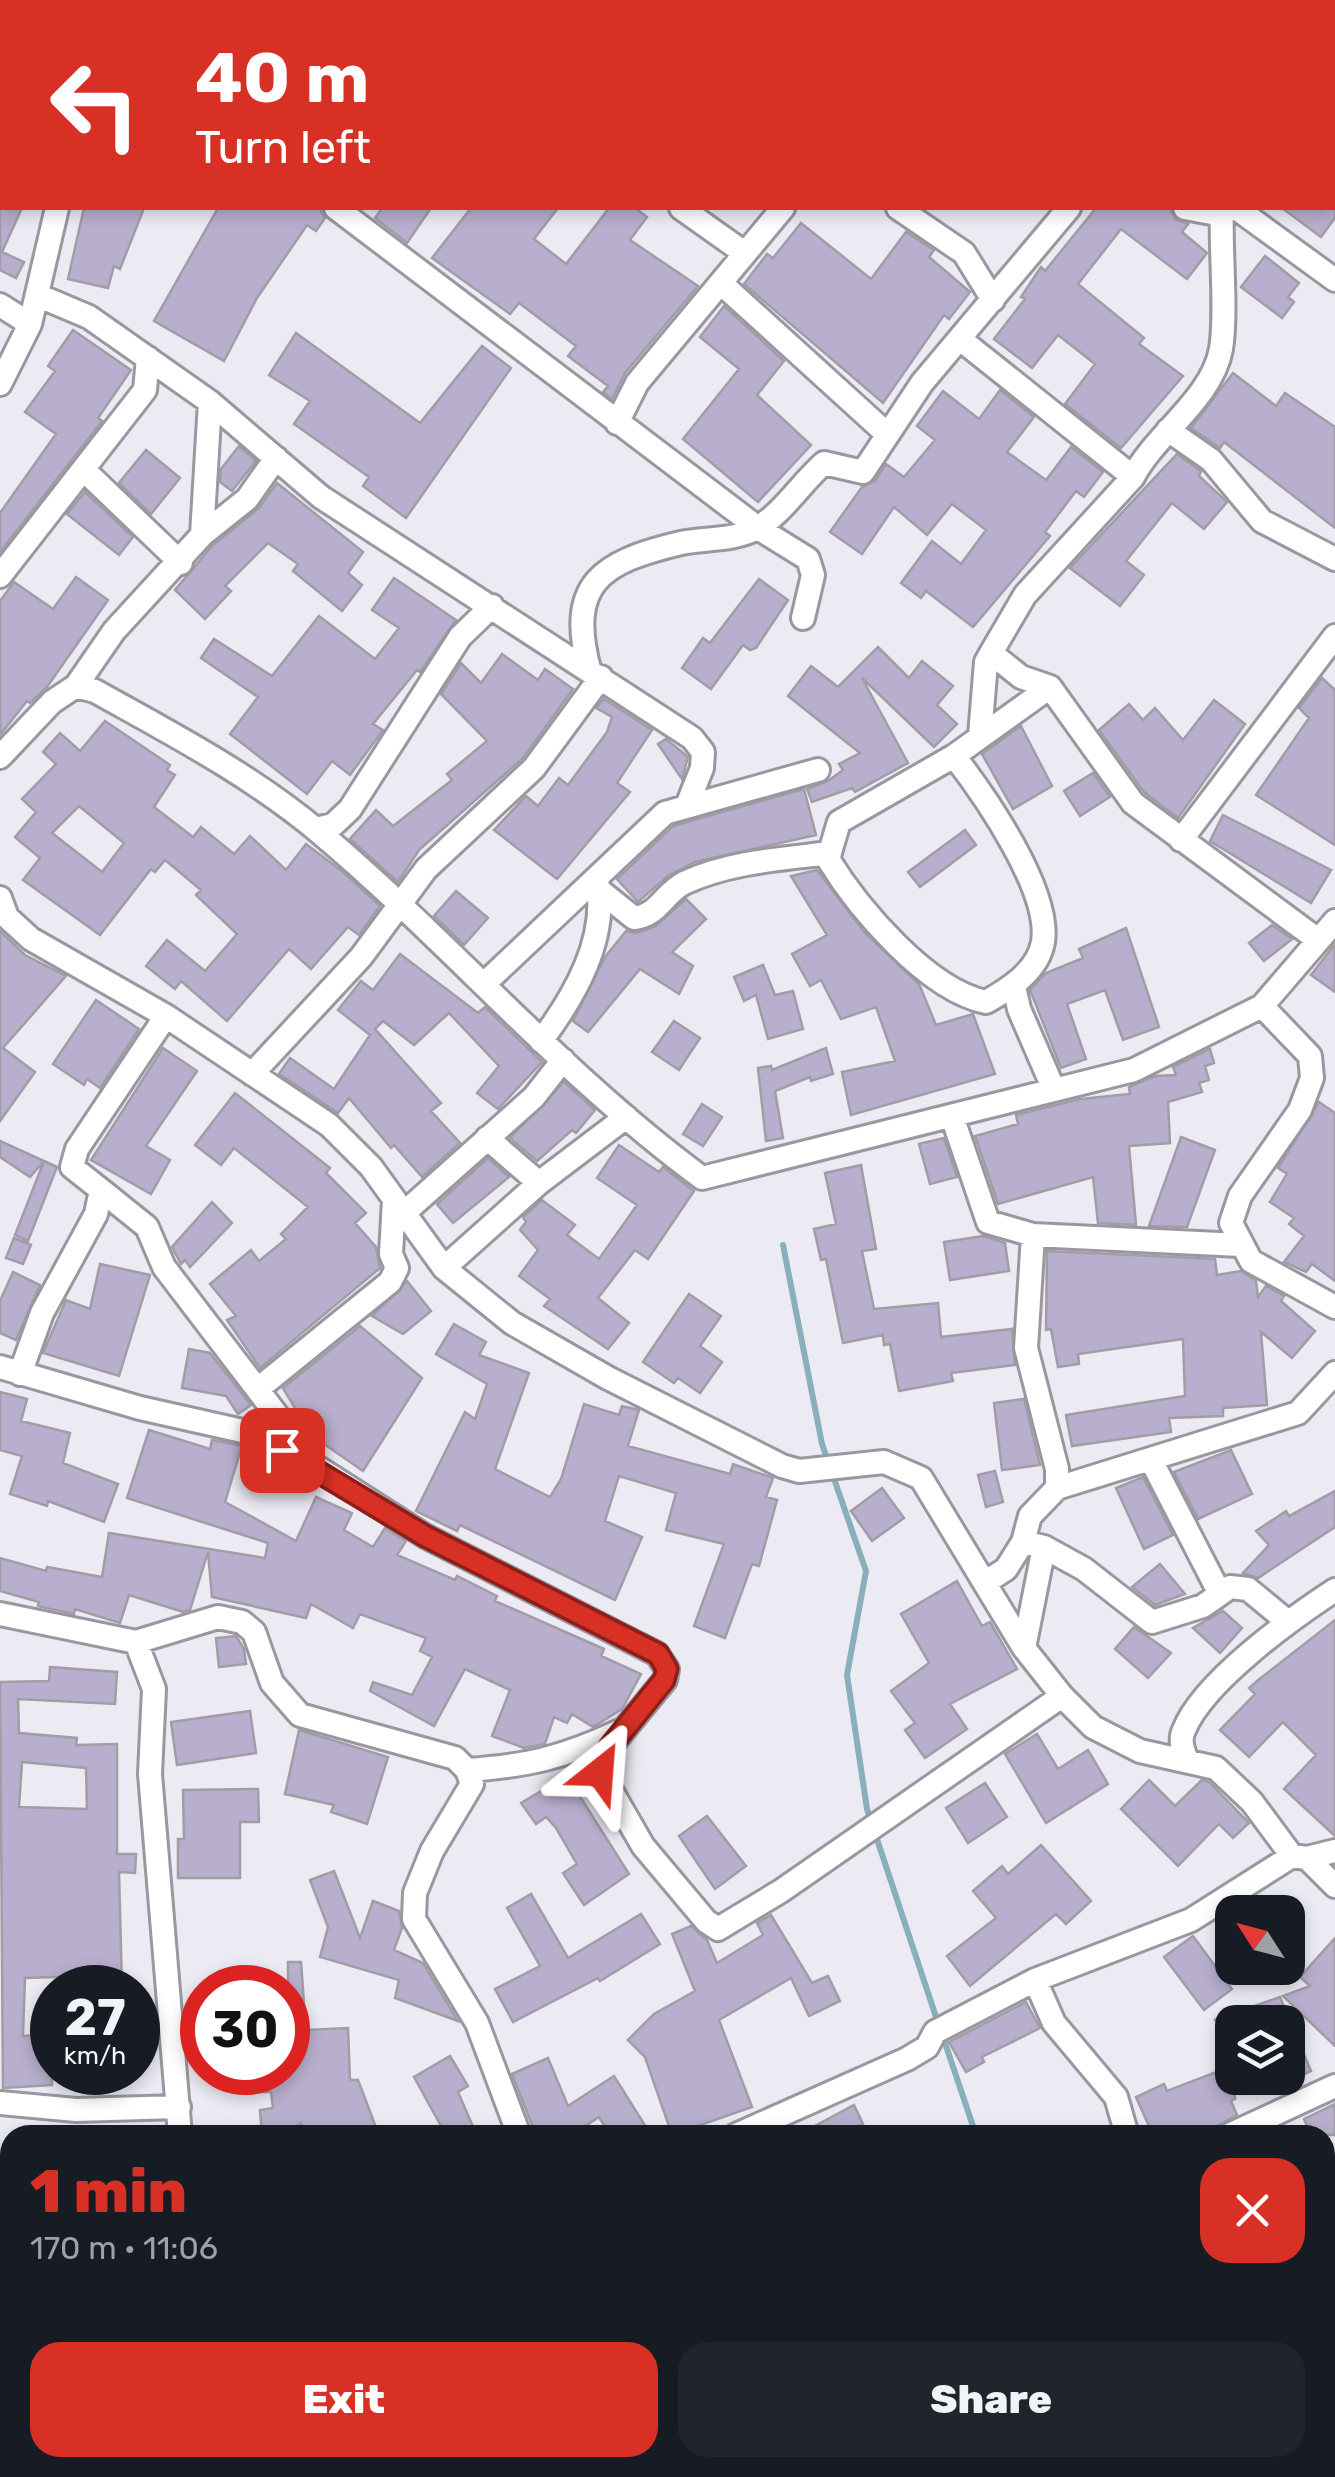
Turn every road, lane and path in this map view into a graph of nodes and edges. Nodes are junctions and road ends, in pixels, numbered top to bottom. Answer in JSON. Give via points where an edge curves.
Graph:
{"nodes":[{"id":1,"x":57,"y":210,"type":"edge"},
{"id":2,"x":339,"y":210,"type":"edge"},
{"id":3,"x":685,"y":210,"type":"edge"},
{"id":4,"x":781,"y":210,"type":"edge"},
{"id":5,"x":901,"y":210,"type":"edge"},
{"id":6,"x":1067,"y":210,"type":"edge"},
{"id":7,"x":1227,"y":210,"type":"edge"},
{"id":8,"x":743,"y":252,"type":"junction"},
{"id":9,"x":1335,"y":280,"type":"edge"},
{"id":10,"x":723,"y":285,"type":"junction"},
{"id":11,"x":37,"y":295,"type":"junction"},
{"id":12,"x":993,"y":300,"type":"junction"},
{"id":13,"x":0,"y":305,"type":"edge"},
{"id":14,"x":30,"y":324,"type":"junction"},
{"id":15,"x":960,"y":339,"type":"junction"},
{"id":16,"x":148,"y":358,"type":"junction"},
{"id":17,"x":0,"y":384,"type":"edge"},
{"id":18,"x":210,"y":402,"type":"junction"},
{"id":19,"x":617,"y":423,"type":"junction"},
{"id":20,"x":1168,"y":430,"type":"junction"},
{"id":21,"x":887,"y":434,"type":"junction"},
{"id":22,"x":276,"y":458,"type":"junction"},
{"id":23,"x":85,"y":471,"type":"junction"},
{"id":24,"x":1133,"y":478,"type":"junction"},
{"id":25,"x":758,"y":528,"type":"junction"},
{"id":26,"x":202,"y":535,"type":"junction"},
{"id":27,"x":1335,"y":559,"type":"edge"},
{"id":28,"x":181,"y":563,"type":"junction"},
{"id":29,"x":0,"y":576,"type":"edge"},
{"id":30,"x":492,"y":606,"type":"junction"},
{"id":31,"x":804,"y":618,"type":"dead end"},
{"id":32,"x":1335,"y":636,"type":"edge"},
{"id":33,"x":991,"y":652,"type":"junction"},
{"id":34,"x":595,"y":673,"type":"junction"},
{"id":35,"x":76,"y":686,"type":"junction"},
{"id":36,"x":1050,"y":687,"type":"junction"},
{"id":37,"x":980,"y":736,"type":"junction"},
{"id":38,"x":954,"y":756,"type":"junction"},
{"id":39,"x":0,"y":757,"type":"edge"},
{"id":40,"x":818,"y":770,"type":"dead end"},
{"id":41,"x":688,"y":802,"type":"junction"},
{"id":42,"x":316,"y":829,"type":"junction"},
{"id":43,"x":1180,"y":840,"type":"junction"},
{"id":44,"x":830,"y":854,"type":"junction"},
{"id":45,"x":597,"y":882,"type":"junction"},
{"id":46,"x":0,"y":898,"type":"edge"},
{"id":47,"x":401,"y":904,"type":"junction"},
{"id":48,"x":1335,"y":921,"type":"edge"},
{"id":49,"x":1318,"y":940,"type":"junction"},
{"id":50,"x":484,"y":984,"type":"junction"},
{"id":51,"x":1014,"y":986,"type":"junction"},
{"id":52,"x":1262,"y":1006,"type":"junction"},
{"id":53,"x":166,"y":1016,"type":"junction"},
{"id":54,"x":541,"y":1042,"type":"junction"},
{"id":55,"x":563,"y":1060,"type":"junction"},
{"id":56,"x":252,"y":1074,"type":"junction"},
{"id":57,"x":1312,"y":1078,"type":"junction"},
{"id":58,"x":1335,"y":1086,"type":"edge"},
{"id":59,"x":1054,"y":1090,"type":"junction"},
{"id":60,"x":952,"y":1116,"type":"junction"},
{"id":61,"x":626,"y":1117,"type":"junction"},
{"id":62,"x":487,"y":1138,"type":"junction"},
{"id":63,"x":540,"y":1182,"type":"junction"},
{"id":64,"x":101,"y":1190,"type":"junction"},
{"id":65,"x":399,"y":1206,"type":"junction"},
{"id":66,"x":1033,"y":1235,"type":"junction"},
{"id":67,"x":1240,"y":1246,"type":"junction"},
{"id":68,"x":391,"y":1254,"type":"junction"},
{"id":69,"x":439,"y":1260,"type":"junction"},
{"id":70,"x":1335,"y":1306,"type":"edge"},
{"id":71,"x":10,"y":1371,"type":"edge"},
{"id":72,"x":1335,"y":1373,"type":"edge"},
{"id":73,"x":259,"y":1388,"type":"junction"},
{"id":74,"x":1150,"y":1460,"type":"junction"},
{"id":75,"x":318,"y":1468,"type":"junction"},
{"id":76,"x":1057,"y":1488,"type":"junction"},
{"id":77,"x":1034,"y":1545,"type":"junction"},
{"id":78,"x":986,"y":1582,"type":"junction"},
{"id":79,"x":1335,"y":1590,"type":"edge"},
{"id":80,"x":1220,"y":1594,"type":"junction"},
{"id":81,"x":0,"y":1614,"type":"edge"},
{"id":82,"x":1288,"y":1622,"type":"junction"},
{"id":83,"x":136,"y":1642,"type":"junction"},
{"id":84,"x":1024,"y":1648,"type":"junction"},
{"id":85,"x":1062,"y":1696,"type":"junction"},
{"id":86,"x":624,"y":1730,"type":"junction"},
{"id":87,"x":566,"y":1756,"type":"junction"},
{"id":88,"x":1186,"y":1760,"type":"junction"},
{"id":89,"x":467,"y":1770,"type":"junction"},
{"id":90,"x":600,"y":1772,"type":"junction"},
{"id":91,"x":1335,"y":1851,"type":"edge"},
{"id":92,"x":1300,"y":1858,"type":"junction"},
{"id":93,"x":1335,"y":1886,"type":"edge"},
{"id":94,"x":1035,"y":1980,"type":"junction"},
{"id":95,"x":1335,"y":2086,"type":"edge"},
{"id":96,"x":0,"y":2103,"type":"edge"},
{"id":97,"x":179,"y":2107,"type":"junction"},
{"id":98,"x":180,"y":2125,"type":"edge"},
{"id":99,"x":515,"y":2125,"type":"edge"},
{"id":100,"x":773,"y":2125,"type":"edge"},
{"id":101,"x":1124,"y":2125,"type":"edge"},
{"id":102,"x":1251,"y":2125,"type":"edge"}],
"edges":[{"from":1,"to":11,"type":"street"},
{"from":2,"to":19,"type":"street"},
{"from":3,"to":8,"type":"street"},
{"from":4,"to":8,"type":"street"},
{"from":5,"to":12,"type":"street","via":[[964,253]]},
{"from":6,"to":12,"type":"street"},
{"from":7,"to":9,"type":"street"},
{"from":7,"to":20,"type":"street","via":[[1220,350]]},
{"from":8,"to":10,"type":"street"},
{"from":10,"to":19,"type":"street","via":[[637,383]]},
{"from":10,"to":21,"type":"street"},
{"from":11,"to":14,"type":"street"},
{"from":11,"to":16,"type":"street","via":[[89,317]]},
{"from":12,"to":15,"type":"street"},
{"from":13,"to":14,"type":"street"},
{"from":14,"to":17,"type":"street"},
{"from":15,"to":21,"type":"street"},
{"from":15,"to":24,"type":"street"},
{"from":16,"to":18,"type":"street"},
{"from":16,"to":23,"type":"street","via":[[145,390]]},
{"from":18,"to":22,"type":"street"},
{"from":18,"to":26,"type":"street"},
{"from":19,"to":25,"type":"street"},
{"from":20,"to":24,"type":"street"},
{"from":20,"to":27,"type":"street","via":[[1212,460],[1262,521]]},
{"from":21,"to":25,"type":"street","via":[[863,472],[824,463]]},
{"from":22,"to":26,"type":"street","via":[[247,500]]},
{"from":22,"to":30,"type":"street","via":[[321,497]]},
{"from":23,"to":28,"type":"street"},
{"from":23,"to":29,"type":"street"},
{"from":24,"to":33,"type":"street","via":[[1025,595]]},
{"from":25,"to":31,"type":"street","via":[[808,559],[813,575]]},
{"from":25,"to":34,"type":"street","via":[[681,543],[610,569],[590,585],[578,626]]},
{"from":26,"to":28,"type":"street"},
{"from":28,"to":35,"type":"street","via":[[114,632]]},
{"from":30,"to":34,"type":"street"},
{"from":30,"to":42,"type":"street","via":[[460,637],[350,809],[333,825]]},
{"from":32,"to":43,"type":"street"},
{"from":33,"to":36,"type":"street","via":[[1021,677]]},
{"from":33,"to":37,"type":"street"},
{"from":34,"to":41,"type":"street","via":[[692,738],[702,752],[702,768]]},
{"from":34,"to":47,"type":"street","via":[[534,768],[426,870]]},
{"from":35,"to":39,"type":"street"},
{"from":35,"to":42,"type":"street","via":[[212,755]]},
{"from":36,"to":37,"type":"street"},
{"from":36,"to":43,"type":"street","via":[[1133,803]]},
{"from":37,"to":38,"type":"street"},
{"from":38,"to":44,"type":"street","via":[[839,822]]},
{"from":38,"to":51,"type":"street","via":[[1029,877],[1043,927],[1042,946]]},
{"from":40,"to":41,"type":"street"},
{"from":41,"to":45,"type":"street","via":[[665,813]]},
{"from":42,"to":47,"type":"street"},
{"from":43,"to":49,"type":"street"},
{"from":44,"to":45,"type":"street","via":[[749,862],[680,885],[646,916],[634,918]]},
{"from":44,"to":51,"type":"street","via":[[855,902],[955,990],[986,1002]]},
{"from":45,"to":50,"type":"street"},
{"from":45,"to":54,"type":"street","via":[[599,919],[575,996]]},
{"from":46,"to":53,"type":"street","via":[[7,917],[32,939]]},
{"from":47,"to":50,"type":"street"},
{"from":47,"to":56,"type":"street"},
{"from":48,"to":49,"type":"street"},
{"from":49,"to":52,"type":"street"},
{"from":50,"to":54,"type":"street"},
{"from":51,"to":59,"type":"street"},
{"from":52,"to":57,"type":"street","via":[[1310,1056]]},
{"from":52,"to":59,"type":"street","via":[[1134,1070]]},
{"from":53,"to":56,"type":"street"},
{"from":53,"to":64,"type":"street","via":[[77,1149],[72,1167]]},
{"from":54,"to":55,"type":"street"},
{"from":55,"to":61,"type":"street"},
{"from":55,"to":62,"type":"street","via":[[534,1097]]},
{"from":56,"to":65,"type":"street","via":[[330,1126]]},
{"from":57,"to":58,"type":"street"},
{"from":57,"to":67,"type":"street","via":[[1300,1110],[1240,1196],[1231,1223]]},
{"from":59,"to":60,"type":"street"},
{"from":60,"to":61,"type":"street","via":[[702,1178]]},
{"from":60,"to":66,"type":"street","via":[[981,1213],[988,1222]]},
{"from":61,"to":63,"type":"street"},
{"from":62,"to":63,"type":"street"},
{"from":62,"to":65,"type":"street"},
{"from":63,"to":69,"type":"street"},
{"from":64,"to":71,"type":"street","via":[[96,1214]]},
{"from":64,"to":73,"type":"street","via":[[147,1227],[164,1267]]},
{"from":65,"to":68,"type":"street"},
{"from":65,"to":69,"type":"street"},
{"from":66,"to":67,"type":"street"},
{"from":66,"to":76,"type":"street","via":[[1026,1348]]},
{"from":67,"to":70,"type":"street","via":[[1250,1260]]},
{"from":68,"to":69,"type":"street"},
{"from":68,"to":73,"type":"street","via":[[397,1268],[390,1282]]},
{"from":69,"to":78,"type":"street","via":[[512,1323],[753,1455],[799,1472],[884,1462],[907,1469],[920,1478]]},
{"from":71,"to":75,"type":"street","via":[[247,1432]]},
{"from":72,"to":74,"type":"street","via":[[1298,1413]]},
{"from":73,"to":75,"type":"street"},
{"from":74,"to":76,"type":"street"},
{"from":74,"to":80,"type":"street"},
{"from":75,"to":86,"type":"street","via":[[425,1536],[658,1654],[667,1669],[664,1680]]},
{"from":76,"to":77,"type":"street","via":[[1030,1516]]},
{"from":77,"to":78,"type":"street"},
{"from":77,"to":80,"type":"street","via":[[1110,1587],[1152,1622]]},
{"from":77,"to":84,"type":"street"},
{"from":78,"to":84,"type":"street"},
{"from":79,"to":82,"type":"street"},
{"from":80,"to":82,"type":"street","via":[[1230,1587],[1248,1589]]},
{"from":81,"to":83,"type":"street"},
{"from":82,"to":88,"type":"street","via":[[1218,1684],[1184,1729]]},
{"from":83,"to":89,"type":"street","via":[[218,1618],[242,1622],[254,1632],[272,1683],[300,1715],[455,1758]]},
{"from":83,"to":97,"type":"street","via":[[154,1689],[150,1774]]},
{"from":84,"to":85,"type":"street"},
{"from":85,"to":88,"type":"street","via":[[1093,1728],[1140,1751]]},
{"from":85,"to":90,"type":"street","via":[[718,1929],[643,1846]]},
{"from":86,"to":87,"type":"street"},
{"from":86,"to":90,"type":"street"},
{"from":87,"to":89,"type":"street"},
{"from":87,"to":90,"type":"street"},
{"from":88,"to":92,"type":"street","via":[[1216,1768]]},
{"from":89,"to":99,"type":"street","via":[[472,1784],[432,1852],[415,1894],[414,1918],[477,2023]]},
{"from":91,"to":92,"type":"street"},
{"from":92,"to":93,"type":"street"},
{"from":92,"to":94,"type":"street","via":[[1191,1920]]},
{"from":94,"to":100,"type":"street","via":[[935,2032],[927,2047],[907,2059]]},
{"from":94,"to":101,"type":"street","via":[[1054,2024],[1116,2097]]},
{"from":95,"to":102,"type":"street"},
{"from":96,"to":97,"type":"street","via":[[76,2110]]},
{"from":97,"to":98,"type":"street"}]}
